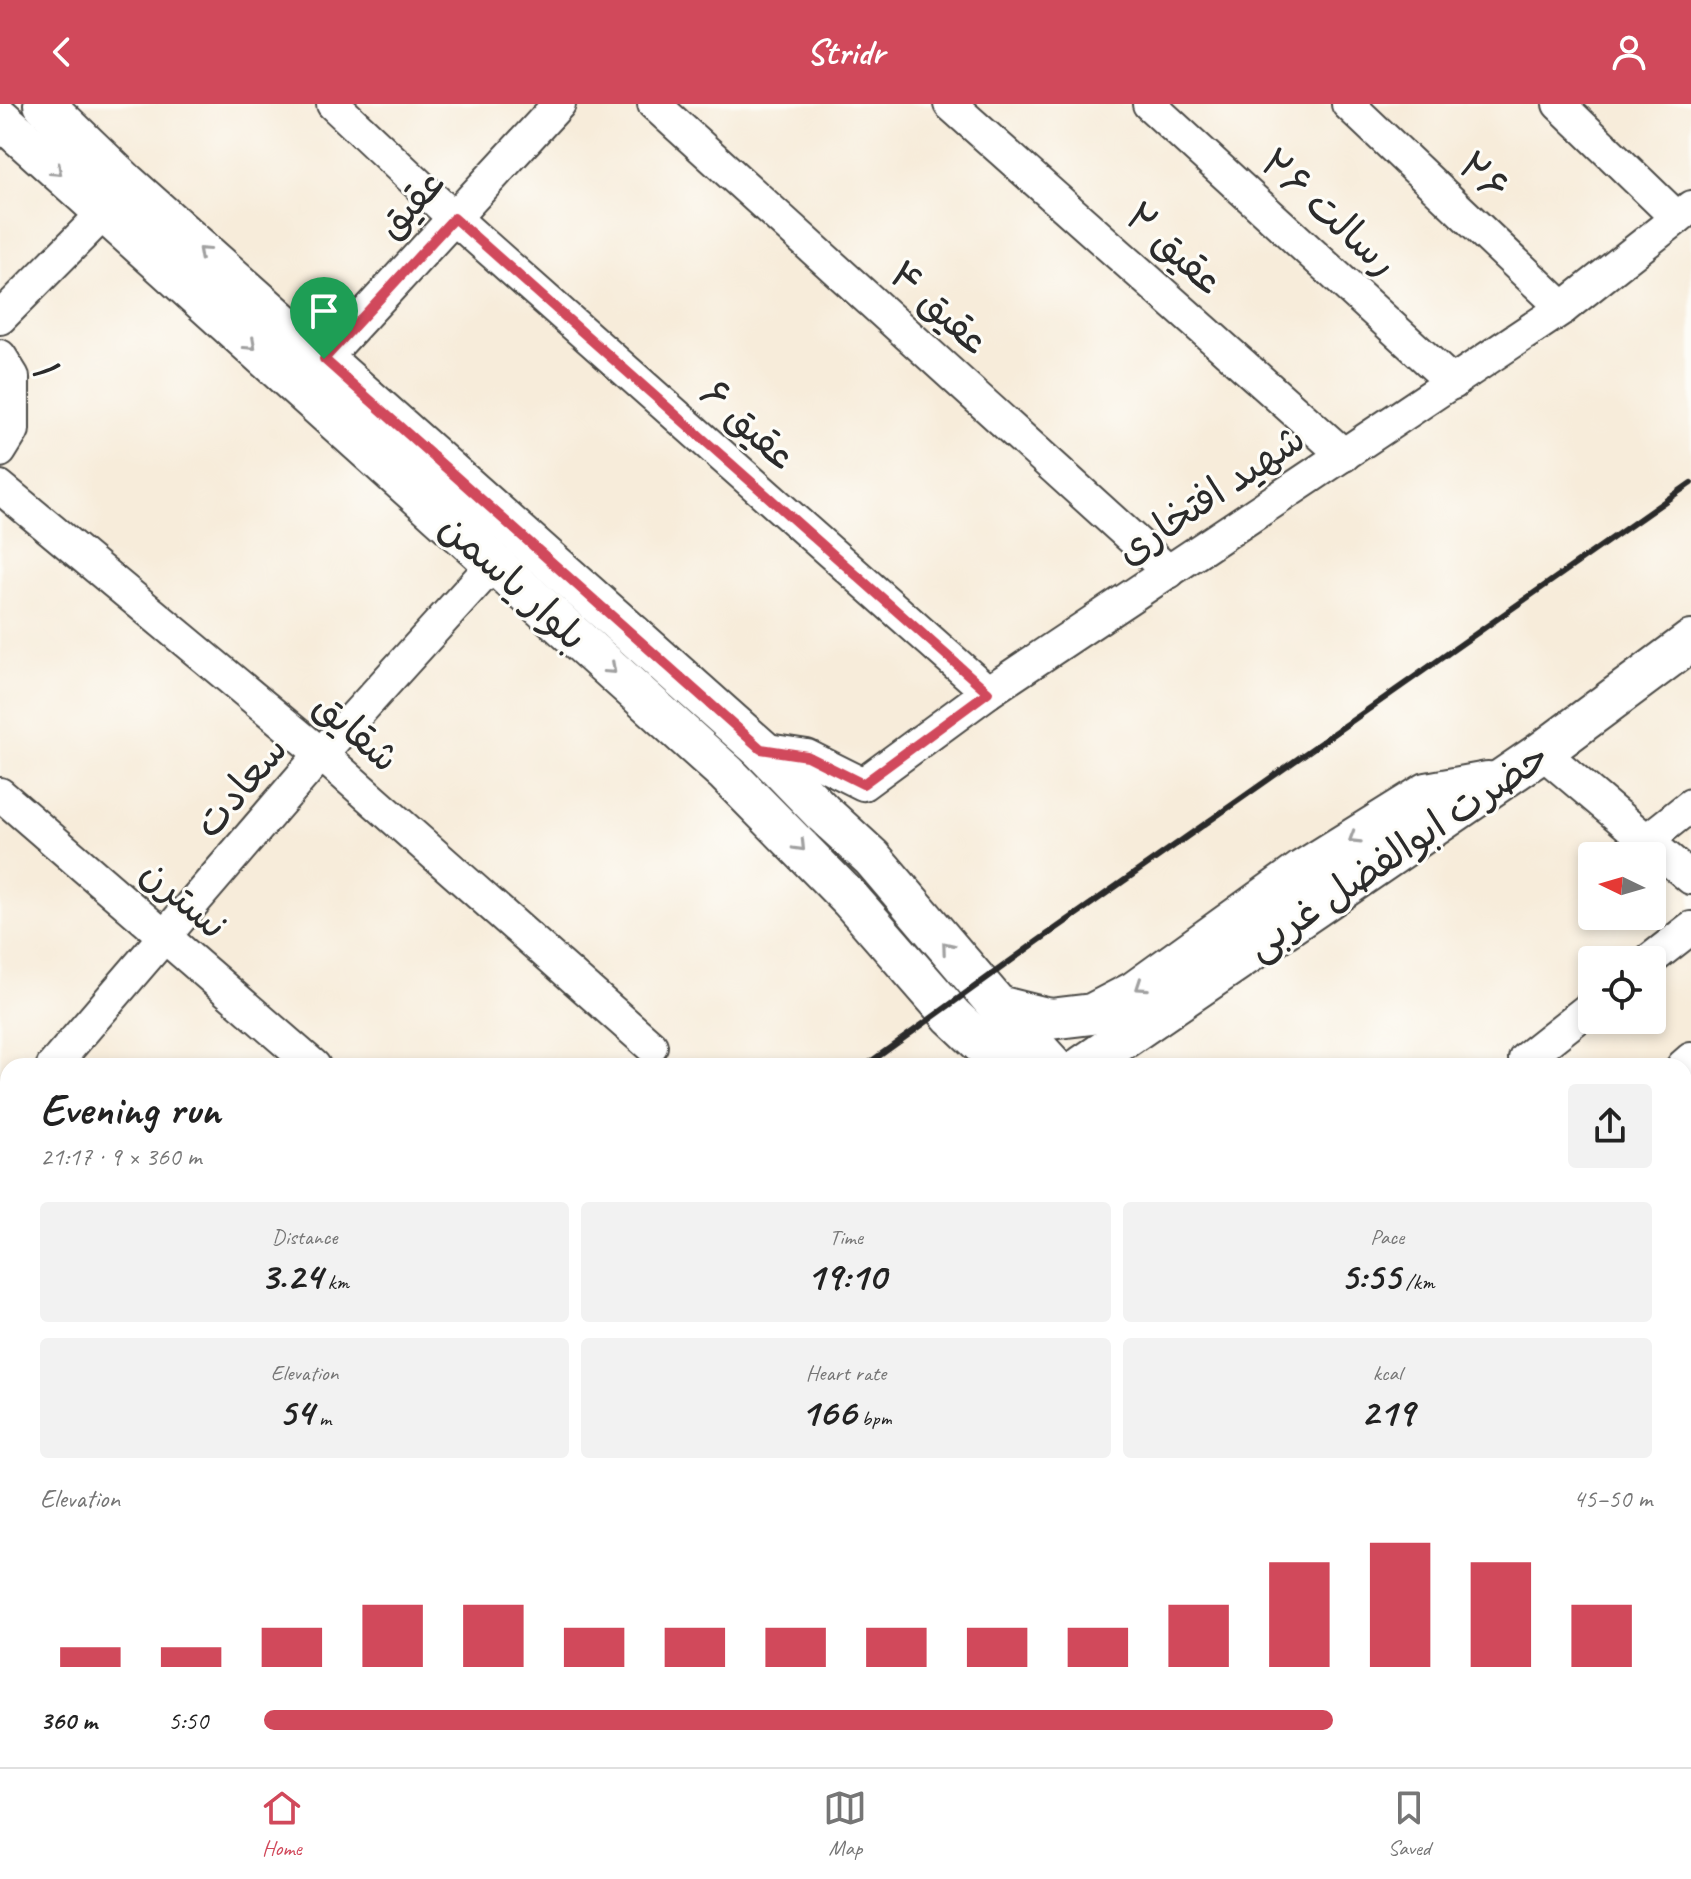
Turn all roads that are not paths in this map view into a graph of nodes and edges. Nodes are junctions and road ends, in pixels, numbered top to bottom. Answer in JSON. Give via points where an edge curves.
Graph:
{"nodes":[{"id":1,"x":44,"y":104,"type":"edge"},
{"id":2,"x":333,"y":104,"type":"edge"},
{"id":3,"x":559,"y":104,"type":"edge"},
{"id":4,"x":654,"y":104,"type":"edge"},
{"id":5,"x":950,"y":104,"type":"edge"},
{"id":6,"x":1149,"y":104,"type":"edge"},
{"id":7,"x":1348,"y":104,"type":"edge"},
{"id":8,"x":1559,"y":104,"type":"edge"},
{"id":9,"x":0,"y":118,"type":"edge"},
{"id":10,"x":115,"y":198,"type":"junction"},
{"id":11,"x":1684,"y":212,"type":"edge"},
{"id":12,"x":454,"y":218,"type":"junction"},
{"id":13,"x":1563,"y":308,"type":"junction"},
{"id":14,"x":0,"y":318,"type":"edge"},
{"id":15,"x":0,"y":356,"type":"edge"},
{"id":16,"x":324,"y":359,"type":"junction"},
{"id":17,"x":1453,"y":383,"type":"junction"},
{"id":18,"x":0,"y":451,"type":"edge"},
{"id":19,"x":1344,"y":455,"type":"junction"},
{"id":20,"x":0,"y":487,"type":"edge"},
{"id":21,"x":494,"y":563,"type":"junction"},
{"id":22,"x":1169,"y":572,"type":"junction"},
{"id":23,"x":1691,"y":641,"type":"edge"},
{"id":24,"x":988,"y":692,"type":"junction"},
{"id":25,"x":761,"y":749,"type":"junction"},
{"id":26,"x":1542,"y":752,"type":"junction"},
{"id":27,"x":321,"y":754,"type":"junction"},
{"id":28,"x":1502,"y":779,"type":"junction"},
{"id":29,"x":0,"y":794,"type":"edge"},
{"id":30,"x":1691,"y":805,"type":"edge"},
{"id":31,"x":1647,"y":840,"type":"junction"},
{"id":32,"x":1691,"y":878,"type":"edge"},
{"id":33,"x":1691,"y":928,"type":"edge"},
{"id":34,"x":166,"y":937,"type":"junction"},
{"id":35,"x":1666,"y":948,"type":"edge"},
{"id":36,"x":998,"y":1006,"type":"junction"},
{"id":37,"x":952,"y":1016,"type":"junction"},
{"id":38,"x":1578,"y":1017,"type":"edge"},
{"id":39,"x":651,"y":1046,"type":"dead end"},
{"id":40,"x":60,"y":1058,"type":"edge"},
{"id":41,"x":305,"y":1058,"type":"edge"},
{"id":42,"x":968,"y":1058,"type":"edge"},
{"id":43,"x":997,"y":1058,"type":"edge"},
{"id":44,"x":1046,"y":1058,"type":"edge"},
{"id":45,"x":1101,"y":1058,"type":"edge"},
{"id":46,"x":1526,"y":1058,"type":"edge"}],
"edges":[{"from":1,"to":10,"type":"street","name":"بلوار یاسمن"},
{"from":2,"to":12,"type":"street","name":"عقیق ۶"},
{"from":3,"to":12,"type":"street","name":"عقیق"},
{"from":4,"to":22,"type":"street","name":"عقیق ۴"},
{"from":5,"to":19,"type":"street","name":"عقیق ۲"},
{"from":6,"to":17,"type":"street","name":"رسالت ۲۶"},
{"from":7,"to":13,"type":"street","name":"۲۶"},
{"from":8,"to":11,"type":"street"},
{"from":9,"to":10,"type":"street","name":"بلوار یاسمن","one_way":true},
{"from":10,"to":14,"type":"street"},
{"from":16,"to":10,"type":"street","name":"بلوار یاسمن","one_way":true},
{"from":10,"to":21,"type":"street","name":"بلوار یاسمن","one_way":true},
{"from":11,"to":13,"type":"street","name":"شهید افتخاری"},
{"from":12,"to":16,"type":"street","name":"عقیق"},
{"from":12,"to":24,"type":"street","name":"عقیق ۶"},
{"from":13,"to":17,"type":"street","name":"شهید افتخاری"},
{"from":15,"to":18,"type":"street","name":"۱","via":[[13,377],[13,430]]},
{"from":16,"to":25,"type":"street","name":"بلوار یاسمن"},
{"from":17,"to":19,"type":"street","name":"شهید افتخاری"},
{"from":19,"to":22,"type":"street","name":"شهید افتخاری"},
{"from":20,"to":27,"type":"street","name":"شقایق"},
{"from":21,"to":27,"type":"street","name":"سعادت"},
{"from":21,"to":37,"type":"street","name":"بلوار یاسمن","one_way":true,"via":[[780,826]]},
{"from":22,"to":24,"type":"street","name":"شهید افتخاری"},
{"from":23,"to":26,"type":"street","name":"حضرت ابوالفضل غربی"},
{"from":24,"to":25,"type":"street","name":"شهید افتخاری","via":[[863,784],[807,756]]},
{"from":36,"to":25,"type":"street","name":"بلوار یاسمن","one_way":true,"via":[[872,858]]},
{"from":26,"to":28,"type":"street","name":"حضرت ابوالفضل غربی"},
{"from":26,"to":31,"type":"street"},
{"from":27,"to":34,"type":"street","name":"سعادت"},
{"from":27,"to":39,"type":"street","name":"شقایق"},
{"from":28,"to":36,"type":"street","one_way":true,"via":[[1427,793],[1302,871],[1134,992],[1092,1014],[1050,1019]]},
{"from":28,"to":45,"type":"street","name":"حضرت ابوالفضل غربی"},
{"from":29,"to":34,"type":"street","name":"نسترن"},
{"from":30,"to":31,"type":"street"},
{"from":31,"to":32,"type":"street"},
{"from":33,"to":35,"type":"street"},
{"from":34,"to":40,"type":"street","name":"سعادت"},
{"from":34,"to":41,"type":"street","name":"نسترن"},
{"from":36,"to":44,"type":"street","name":"بلوار یاسمن"},
{"from":37,"to":42,"type":"street"},
{"from":37,"to":43,"type":"street","name":"بلوار یاسمن"},
{"from":38,"to":46,"type":"street"}]}
